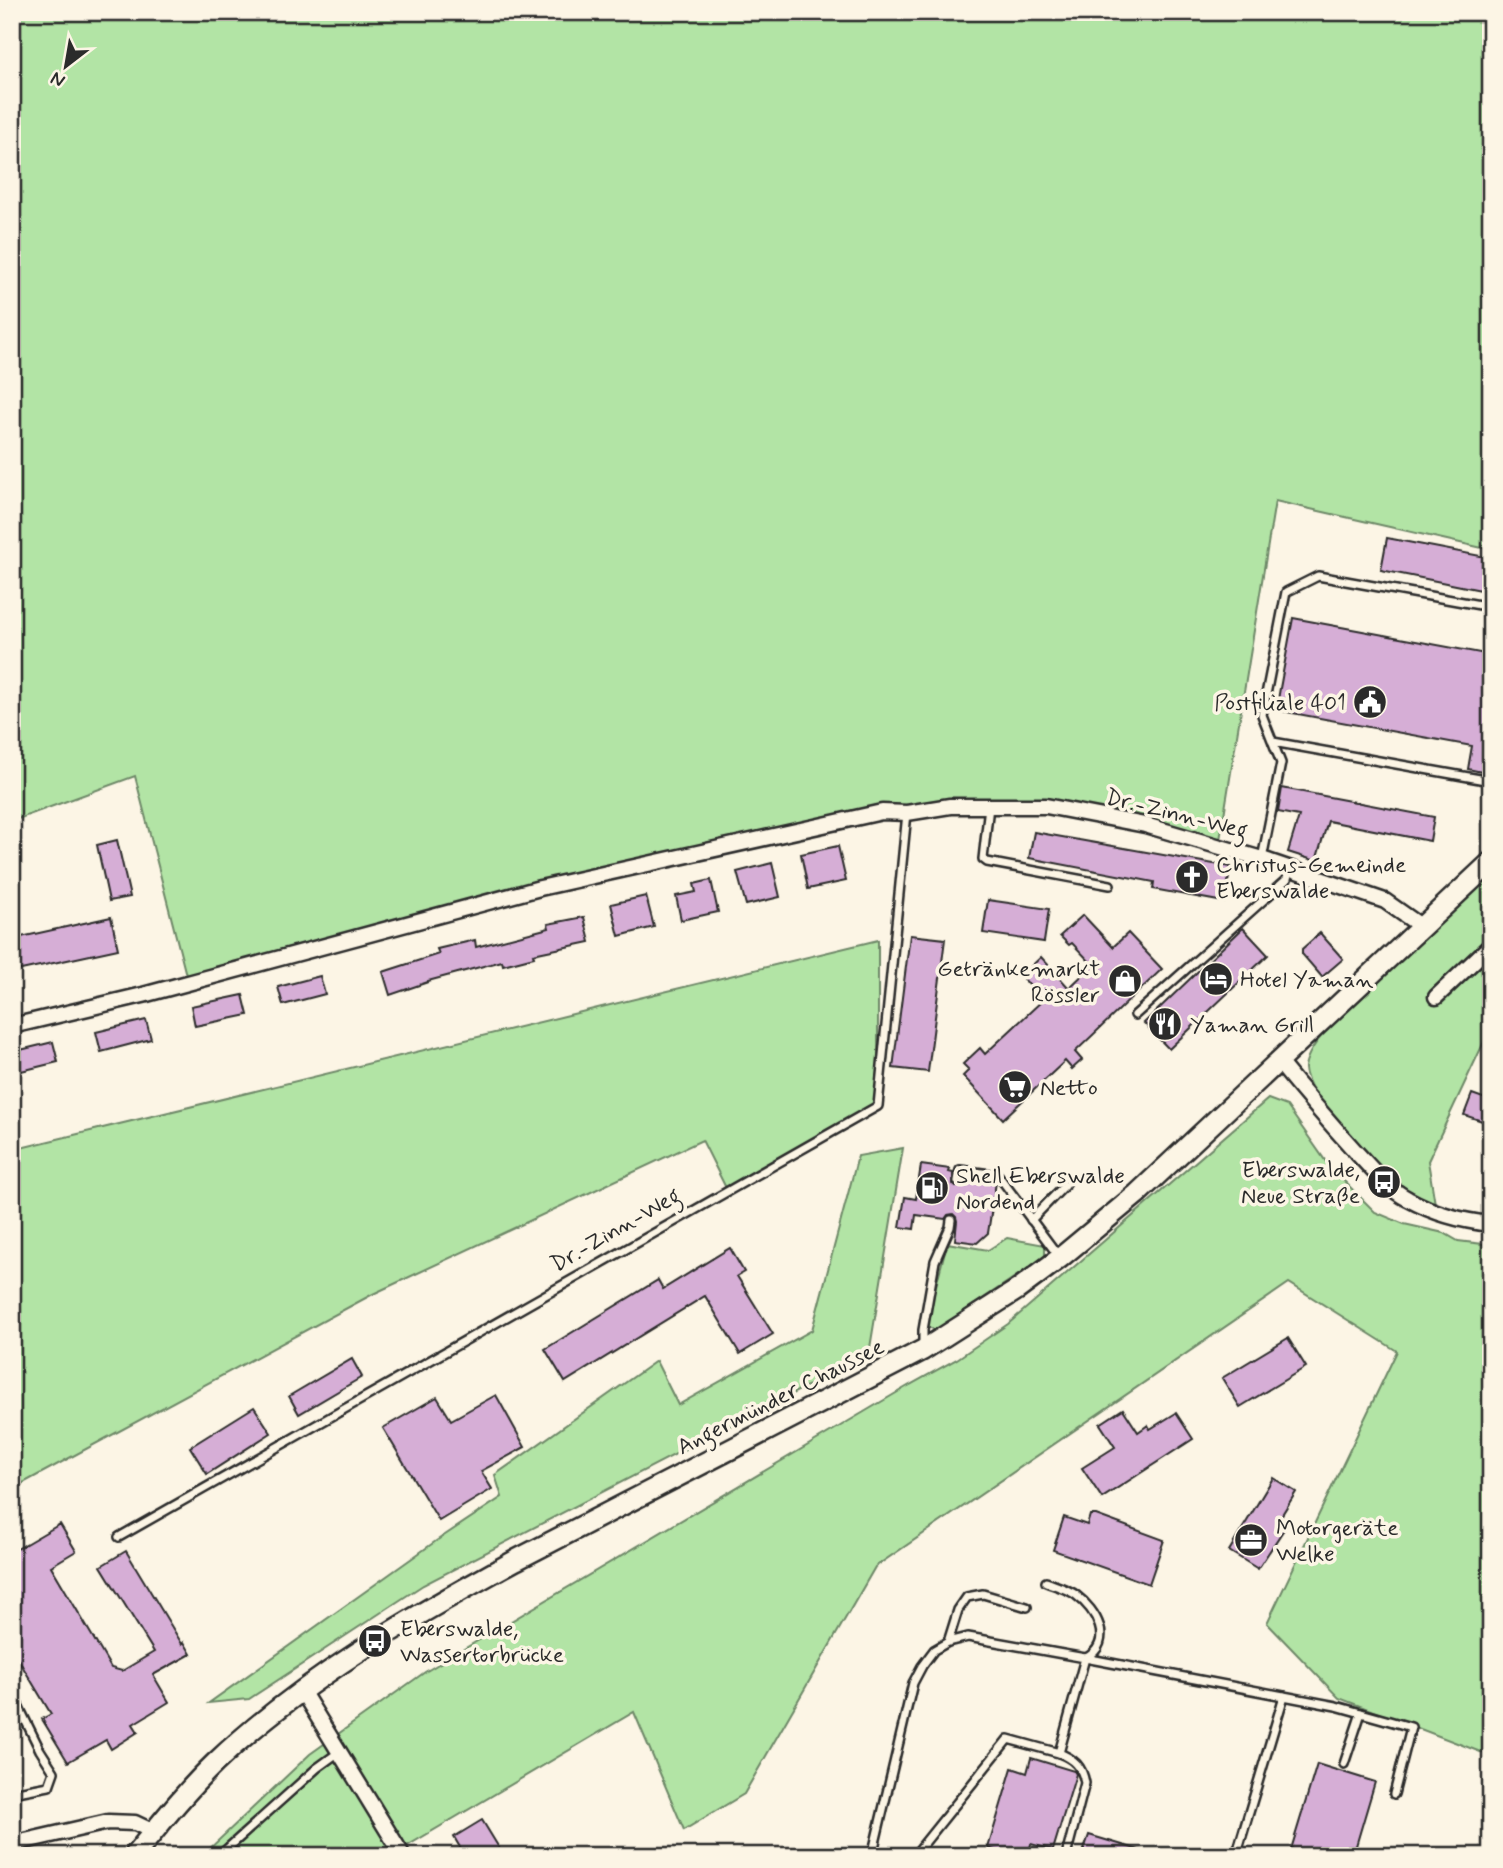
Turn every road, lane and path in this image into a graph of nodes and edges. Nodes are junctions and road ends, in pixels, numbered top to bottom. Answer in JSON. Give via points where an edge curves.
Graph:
{"nodes":[{"id":1,"x":1491,"y":607,"type":"edge"},
{"id":2,"x":1273,"y":742,"type":"junction"},
{"id":3,"x":1491,"y":781,"type":"edge"},
{"id":4,"x":989,"y":806,"type":"junction"},
{"id":5,"x":907,"y":813,"type":"junction"},
{"id":6,"x":1262,"y":859,"type":"junction"},
{"id":7,"x":1491,"y":862,"type":"edge"},
{"id":8,"x":1290,"y":868,"type":"junction"},
{"id":9,"x":1110,"y":885,"type":"dead end"},
{"id":10,"x":1422,"y":927,"type":"junction"},
{"id":11,"x":1491,"y":945,"type":"edge"},
{"id":12,"x":1436,"y":997,"type":"dead end"},
{"id":13,"x":1135,"y":1015,"type":"dead end"},
{"id":14,"x":12,"y":1026,"type":"edge"},
{"id":15,"x":1278,"y":1061,"type":"junction"},
{"id":16,"x":958,"y":1181,"type":"dead end"},
{"id":17,"x":1065,"y":1185,"type":"dead end"},
{"id":18,"x":951,"y":1220,"type":"dead end"},
{"id":19,"x":1031,"y":1220,"type":"junction"},
{"id":20,"x":1491,"y":1224,"type":"edge"},
{"id":21,"x":1060,"y":1258,"type":"junction"},
{"id":22,"x":923,"y":1350,"type":"junction"},
{"id":23,"x":119,"y":1537,"type":"dead end"},
{"id":24,"x":1046,"y":1582,"type":"dead end"},
{"id":25,"x":1027,"y":1608,"type":"dead end"},
{"id":26,"x":948,"y":1642,"type":"junction"},
{"id":27,"x":1086,"y":1658,"type":"junction"},
{"id":28,"x":302,"y":1691,"type":"junction"},
{"id":29,"x":12,"y":1693,"type":"edge"},
{"id":30,"x":1284,"y":1696,"type":"junction"},
{"id":31,"x":1361,"y":1713,"type":"junction"},
{"id":32,"x":339,"y":1752,"type":"junction"},
{"id":33,"x":1059,"y":1753,"type":"junction"},
{"id":34,"x":1344,"y":1764,"type":"dead end"},
{"id":35,"x":12,"y":1793,"type":"edge"},
{"id":36,"x":1394,"y":1794,"type":"dead end"},
{"id":37,"x":154,"y":1832,"type":"junction"},
{"id":38,"x":12,"y":1844,"type":"edge"},
{"id":39,"x":398,"y":1854,"type":"edge"},
{"id":40,"x":134,"y":1856,"type":"edge"},
{"id":41,"x":219,"y":1856,"type":"edge"},
{"id":42,"x":872,"y":1856,"type":"edge"},
{"id":43,"x":914,"y":1856,"type":"edge"},
{"id":44,"x":1066,"y":1856,"type":"edge"},
{"id":45,"x":1236,"y":1856,"type":"edge"}],
"edges":[{"from":1,"to":2,"type":"lane","via":[[1318,576],[1286,592],[1262,715]]},
{"from":2,"to":3,"type":"lane"},
{"from":2,"to":6,"type":"lane","via":[[1281,762]]},
{"from":4,"to":5,"type":"street","name":"Dr.-Zinn-Weg"},
{"from":4,"to":6,"type":"street","name":"Dr.-Zinn-Weg","via":[[1046,806],[1133,823]]},
{"from":4,"to":9,"type":"lane","via":[[986,862]]},
{"from":5,"to":14,"type":"street","name":"Dr.-Zinn-Weg","via":[[882,812],[540,888]]},
{"from":5,"to":23,"type":"lane","name":"Dr.-Zinn-Weg","via":[[878,1106]]},
{"from":6,"to":8,"type":"street","name":"Dr.-Zinn-Weg"},
{"from":7,"to":10,"type":"main road","name":"Angermünder Chaussee"},
{"from":8,"to":10,"type":"street","name":"Dr.-Zinn-Weg","via":[[1385,901]]},
{"from":8,"to":13,"type":"lane","via":[[1287,879]]},
{"from":10,"to":15,"type":"main road","name":"Angermünder Chaussee"},
{"from":11,"to":12,"type":"street"},
{"from":15,"to":20,"type":"street","via":[[1317,1110],[1384,1182],[1406,1199],[1442,1215]]},
{"from":15,"to":21,"type":"main road","name":"Angermünder Chaussee","via":[[1137,1194]]},
{"from":16,"to":19,"type":"lane","via":[[960,1170],[998,1175]]},
{"from":17,"to":19,"type":"lane"},
{"from":18,"to":22,"type":"lane","via":[[935,1262]]},
{"from":19,"to":21,"type":"lane"},
{"from":21,"to":22,"type":"main road","name":"Angermünder Chaussee"},
{"from":22,"to":28,"type":"main road","name":"Angermünder Chaussee","via":[[453,1594]]},
{"from":24,"to":27,"type":"lane","via":[[1074,1594],[1089,1607],[1099,1625],[1099,1646]]},
{"from":25,"to":26,"type":"lane","via":[[983,1594],[967,1597]]},
{"from":26,"to":27,"type":"lane","via":[[968,1637]]},
{"from":26,"to":42,"type":"lane","via":[[934,1650],[913,1683]]},
{"from":27,"to":30,"type":"lane"},
{"from":27,"to":33,"type":"lane"},
{"from":28,"to":32,"type":"street"},
{"from":28,"to":37,"type":"main road","name":"Angermünder Chaussee","via":[[216,1762]]},
{"from":29,"to":35,"type":"lane","via":[[54,1772],[49,1786]]},
{"from":30,"to":31,"type":"lane"},
{"from":30,"to":45,"type":"lane"},
{"from":31,"to":34,"type":"lane"},
{"from":31,"to":36,"type":"lane","via":[[1411,1727]]},
{"from":32,"to":39,"type":"street"},
{"from":32,"to":41,"type":"lane"},
{"from":33,"to":43,"type":"lane","via":[[1008,1739]]},
{"from":33,"to":44,"type":"lane","via":[[1078,1764],[1085,1783]]},
{"from":37,"to":38,"type":"street","via":[[135,1824],[108,1822]]},
{"from":37,"to":40,"type":"main road","name":"Angermünder Chaussee"}]}
